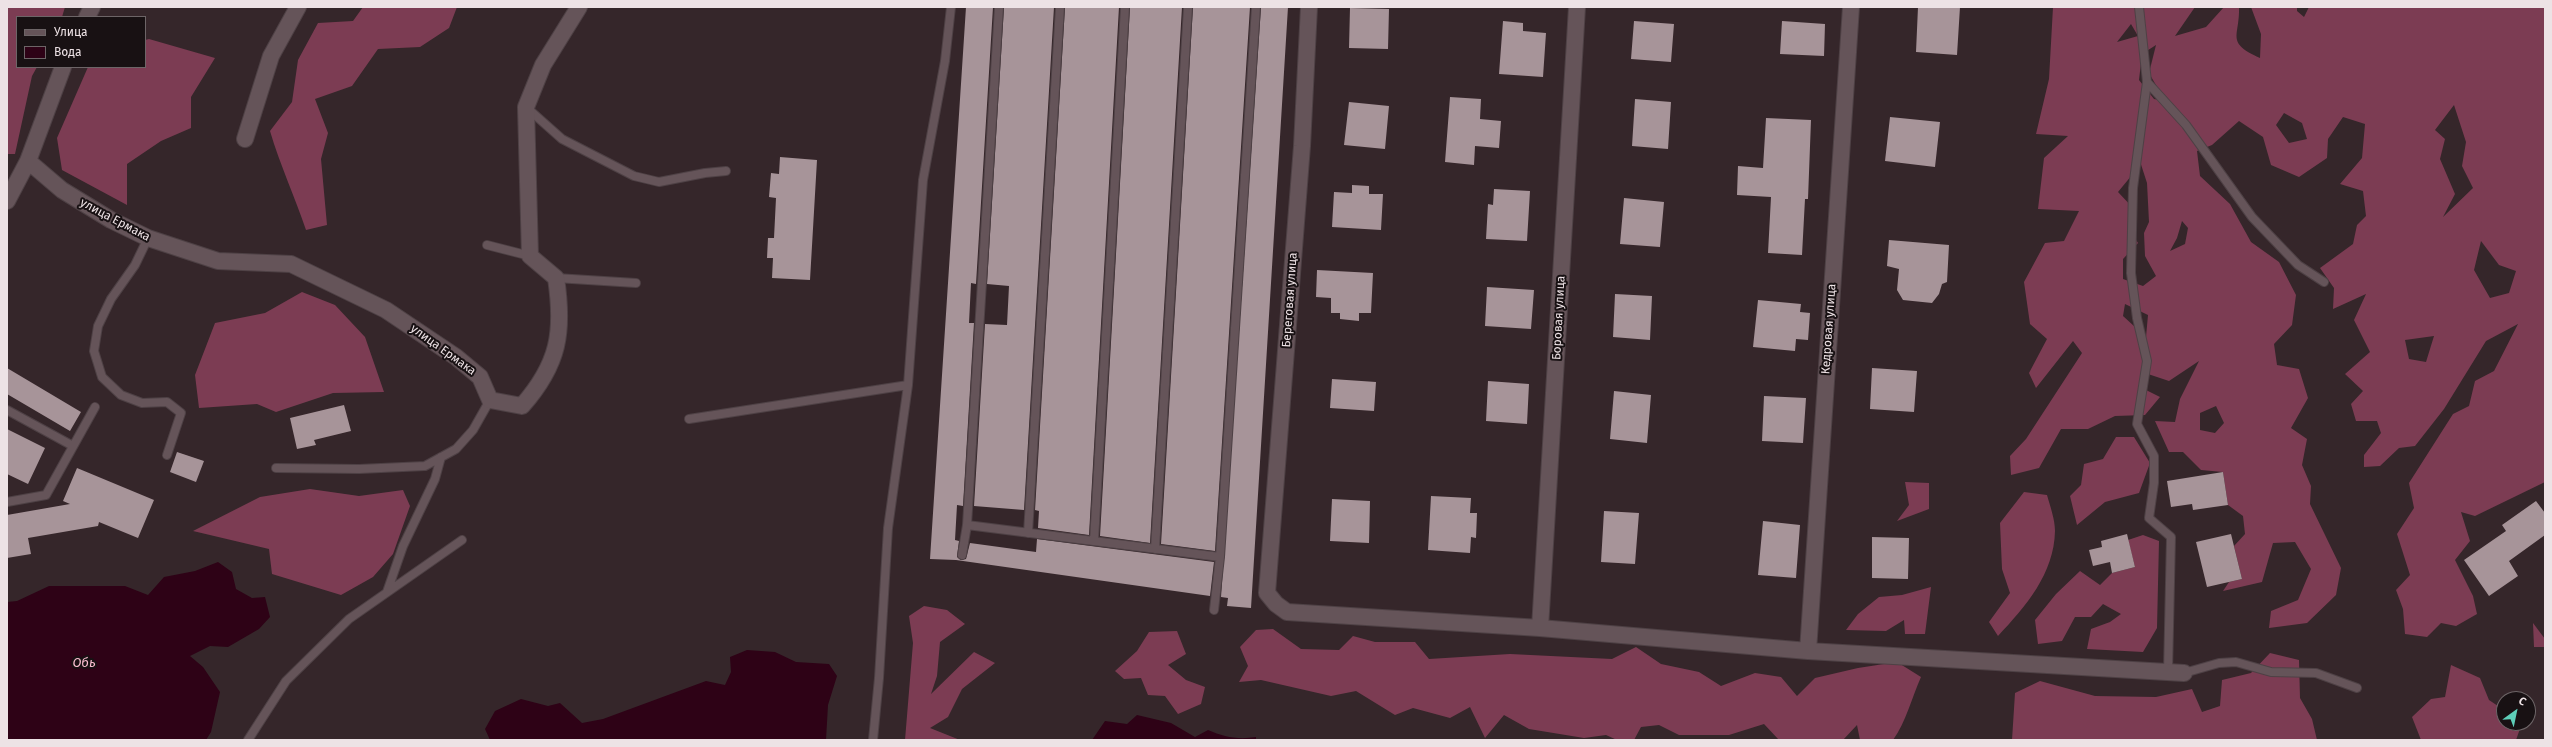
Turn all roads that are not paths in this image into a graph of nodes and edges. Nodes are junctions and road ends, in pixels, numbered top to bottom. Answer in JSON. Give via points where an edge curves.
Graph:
{"nodes":[{"id":1,"x":92,"y":7,"type":"edge"},
{"id":2,"x":298,"y":7,"type":"edge"},
{"id":3,"x":579,"y":7,"type":"edge"},
{"id":4,"x":951,"y":7,"type":"edge"},
{"id":5,"x":999,"y":7,"type":"edge"},
{"id":6,"x":1060,"y":7,"type":"edge"},
{"id":7,"x":1126,"y":7,"type":"edge"},
{"id":8,"x":1188,"y":7,"type":"edge"},
{"id":9,"x":1256,"y":7,"type":"edge"},
{"id":10,"x":1309,"y":7,"type":"edge"},
{"id":11,"x":1577,"y":7,"type":"edge"},
{"id":12,"x":1851,"y":7,"type":"edge"},
{"id":13,"x":2139,"y":7,"type":"edge"},
{"id":14,"x":87,"y":16,"type":"edge"},
{"id":15,"x":63,"y":68,"type":"edge"},
{"id":16,"x":2147,"y":82,"type":"junction"},
{"id":17,"x":526,"y":107,"type":"junction"},
{"id":18,"x":245,"y":139,"type":"dead end"},
{"id":19,"x":28,"y":161,"type":"junction"},
{"id":20,"x":726,"y":171,"type":"dead end"},
{"id":21,"x":7,"y":201,"type":"edge"},
{"id":22,"x":148,"y":238,"type":"junction"},
{"id":23,"x":487,"y":245,"type":"dead end"},
{"id":24,"x":530,"y":256,"type":"junction"},
{"id":25,"x":556,"y":278,"type":"junction"},
{"id":26,"x":2324,"y":282,"type":"dead end"},
{"id":27,"x":636,"y":283,"type":"dead end"},
{"id":28,"x":908,"y":386,"type":"junction"},
{"id":29,"x":490,"y":400,"type":"junction"},
{"id":30,"x":95,"y":407,"type":"dead end"},
{"id":31,"x":7,"y":410,"type":"edge"},
{"id":32,"x":689,"y":419,"type":"dead end"},
{"id":33,"x":73,"y":446,"type":"junction"},
{"id":34,"x":167,"y":455,"type":"dead end"},
{"id":35,"x":441,"y":457,"type":"junction"},
{"id":36,"x":276,"y":468,"type":"dead end"},
{"id":37,"x":7,"y":502,"type":"edge"},
{"id":38,"x":967,"y":524,"type":"junction"},
{"id":39,"x":1028,"y":532,"type":"junction"},
{"id":40,"x":462,"y":540,"type":"dead end"},
{"id":41,"x":1094,"y":541,"type":"junction"},
{"id":42,"x":1155,"y":549,"type":"junction"},
{"id":43,"x":962,"y":555,"type":"dead end"},
{"id":44,"x":1220,"y":557,"type":"junction"},
{"id":45,"x":386,"y":592,"type":"junction"},
{"id":46,"x":1214,"y":610,"type":"dead end"},
{"id":47,"x":1540,"y":628,"type":"junction"},
{"id":48,"x":1808,"y":651,"type":"junction"},
{"id":49,"x":2168,"y":672,"type":"junction"},
{"id":50,"x":2184,"y":673,"type":"joint"},
{"id":51,"x":2357,"y":688,"type":"dead end"},
{"id":52,"x":248,"y":740,"type":"edge"},
{"id":53,"x":873,"y":740,"type":"edge"}],
"edges":[{"from":1,"to":14,"type":"street"},
{"from":2,"to":18,"type":"street","via":[[271,56]]},
{"from":3,"to":17,"type":"street","via":[[542,65]]},
{"from":4,"to":28,"type":"lane","via":[[945,61],[923,180]]},
{"from":5,"to":38,"type":"lane"},
{"from":6,"to":39,"type":"lane"},
{"from":7,"to":41,"type":"lane"},
{"from":8,"to":42,"type":"lane"},
{"from":9,"to":44,"type":"lane"},
{"from":10,"to":47,"type":"street","name":"Береговая улица","via":[[1302,146],[1268,593],[1276,604],[1287,612]]},
{"from":11,"to":47,"type":"street","name":"Боровая улица"},
{"from":12,"to":48,"type":"street","name":"Кедровая улица"},
{"from":13,"to":16,"type":"lane"},
{"from":15,"to":19,"type":"street"},
{"from":16,"to":26,"type":"lane","via":[[2186,125],[2252,217],[2298,265]]},
{"from":16,"to":49,"type":"lane","via":[[2133,188],[2131,273],[2137,318],[2147,361],[2136,424],[2154,456],[2154,483],[2149,518],[2172,536]]},
{"from":17,"to":20,"type":"lane","via":[[562,139],[634,176],[659,182]]},
{"from":17,"to":24,"type":"street"},
{"from":19,"to":21,"type":"street"},
{"from":19,"to":22,"type":"street","name":"улица Ермака","via":[[62,190],[110,220]]},
{"from":22,"to":29,"type":"street","name":"улица Ермака","via":[[218,261],[291,264],[386,310],[456,357],[480,378]]},
{"from":22,"to":34,"type":"lane","via":[[136,265],[111,299],[98,326],[94,352],[102,377],[121,395],[142,403],[167,402],[181,413]]},
{"from":23,"to":24,"type":"lane"},
{"from":24,"to":25,"type":"street"},
{"from":25,"to":27,"type":"lane"},
{"from":25,"to":29,"type":"street","via":[[561,313],[558,346],[536,391],[522,406]]},
{"from":28,"to":32,"type":"lane"},
{"from":28,"to":53,"type":"lane","via":[[888,528]]},
{"from":29,"to":35,"type":"lane","via":[[473,430],[456,449]]},
{"from":30,"to":33,"type":"lane"},
{"from":31,"to":33,"type":"lane"},
{"from":33,"to":37,"type":"lane","via":[[46,494]]},
{"from":35,"to":36,"type":"lane","via":[[425,466],[359,469]]},
{"from":35,"to":45,"type":"lane","via":[[435,479],[403,546]]},
{"from":38,"to":39,"type":"lane"},
{"from":38,"to":43,"type":"lane"},
{"from":39,"to":41,"type":"lane"},
{"from":40,"to":45,"type":"lane"},
{"from":41,"to":42,"type":"lane"},
{"from":42,"to":44,"type":"lane"},
{"from":44,"to":46,"type":"lane"},
{"from":45,"to":52,"type":"lane","via":[[349,619],[286,680]]},
{"from":47,"to":48,"type":"street"},
{"from":48,"to":49,"type":"street"},
{"from":49,"to":50,"type":"street"},
{"from":50,"to":51,"type":"lane","via":[[2219,663],[2236,662],[2271,672],[2316,674]]}]}
